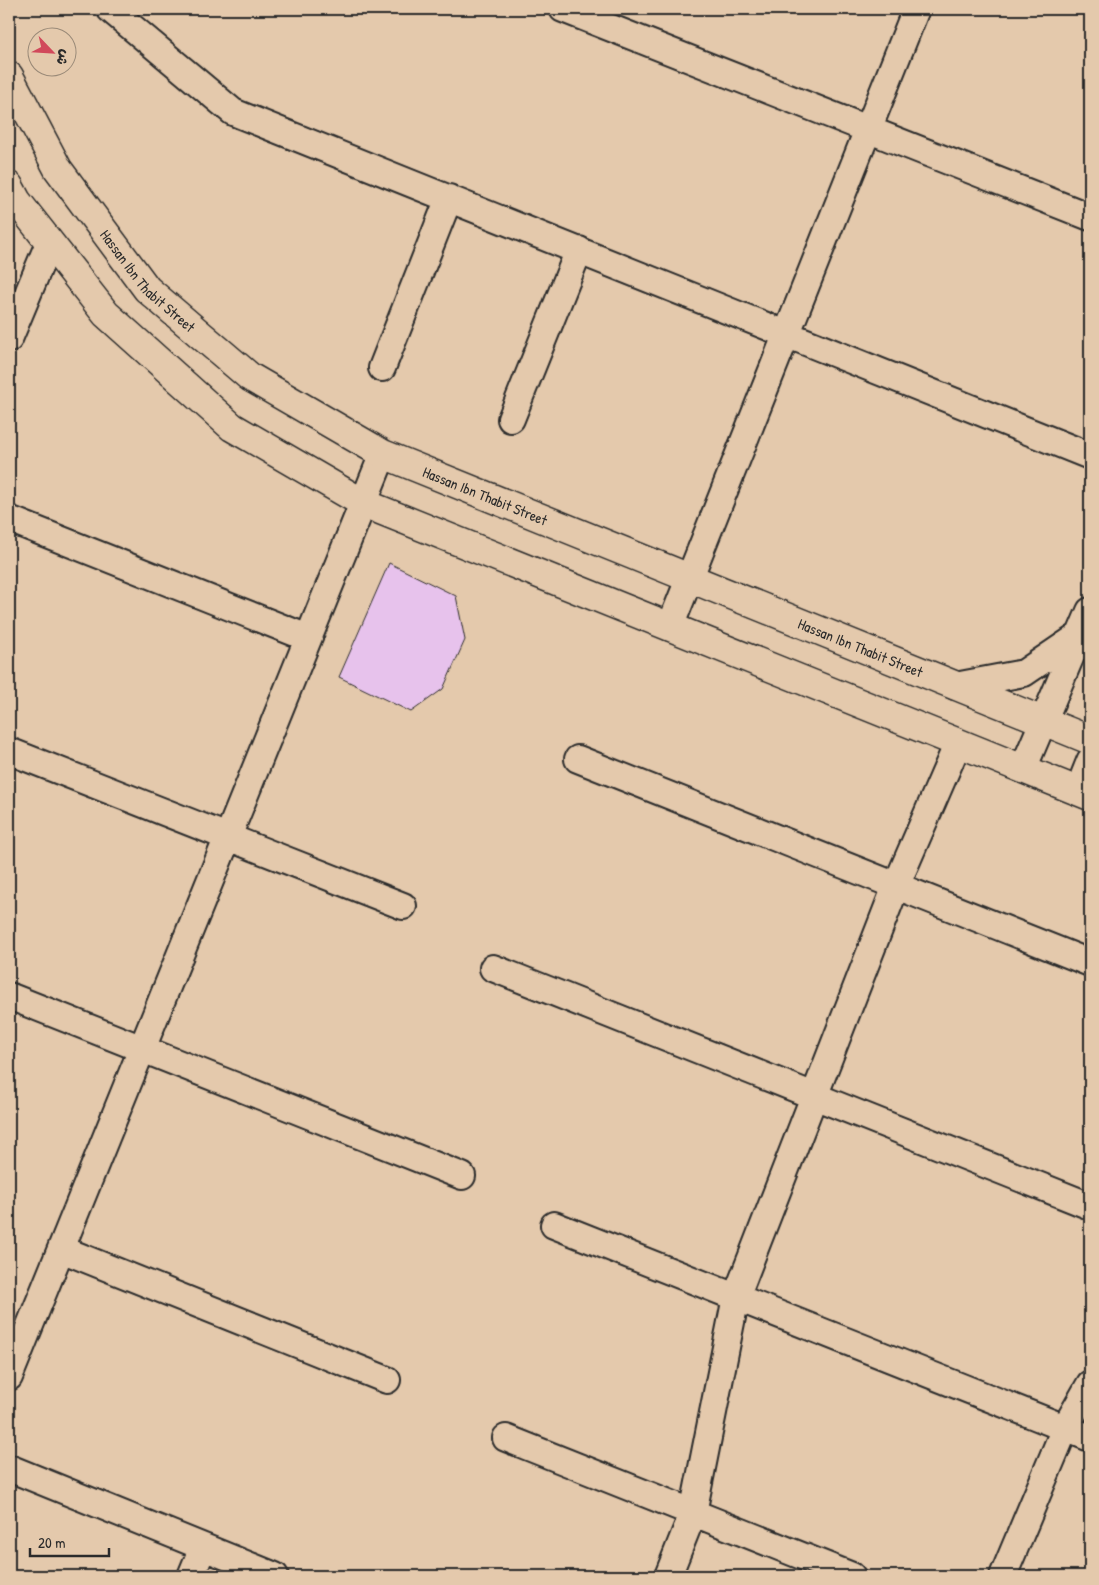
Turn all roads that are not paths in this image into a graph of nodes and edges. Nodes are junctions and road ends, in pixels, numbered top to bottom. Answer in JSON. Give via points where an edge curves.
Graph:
{"nodes":[{"id":1,"x":110,"y":9,"type":"edge"},
{"id":2,"x":563,"y":9,"type":"edge"},
{"id":3,"x":916,"y":9,"type":"edge"},
{"id":4,"x":9,"y":76,"type":"edge"},
{"id":5,"x":868,"y":129,"type":"junction"},
{"id":6,"x":9,"y":186,"type":"edge"},
{"id":7,"x":449,"y":198,"type":"junction"},
{"id":8,"x":1090,"y":217,"type":"edge"},
{"id":9,"x":50,"y":243,"type":"junction"},
{"id":10,"x":579,"y":250,"type":"junction"},
{"id":11,"x":787,"y":333,"type":"junction"},
{"id":12,"x":9,"y":339,"type":"edge"},
{"id":13,"x":382,"y":368,"type":"dead end"},
{"id":14,"x":511,"y":420,"type":"dead end"},
{"id":15,"x":383,"y":454,"type":"junction"},
{"id":16,"x":1090,"y":456,"type":"edge"},
{"id":17,"x":363,"y":503,"type":"junction"},
{"id":18,"x":9,"y":519,"type":"edge"},
{"id":19,"x":689,"y":578,"type":"junction"},
{"id":20,"x":1085,"y":623,"type":"edge"},
{"id":21,"x":670,"y":627,"type":"junction"},
{"id":22,"x":308,"y":638,"type":"junction"},
{"id":23,"x":955,"y":686,"type":"junction"},
{"id":24,"x":1044,"y":721,"type":"junction"},
{"id":25,"x":1090,"y":740,"type":"edge"},
{"id":26,"x":958,"y":743,"type":"junction"},
{"id":27,"x":9,"y":751,"type":"edge"},
{"id":28,"x":578,"y":759,"type":"dead end"},
{"id":29,"x":1090,"y":761,"type":"edge"},
{"id":30,"x":1023,"y":770,"type":"junction"},
{"id":31,"x":1084,"y":794,"type":"edge"},
{"id":32,"x":227,"y":837,"type":"junction"},
{"id":33,"x":896,"y":886,"type":"junction"},
{"id":34,"x":403,"y":906,"type":"dead end"},
{"id":35,"x":1090,"y":963,"type":"edge"},
{"id":36,"x":493,"y":968,"type":"dead end"},
{"id":37,"x":9,"y":996,"type":"edge"},
{"id":38,"x":142,"y":1048,"type":"junction"},
{"id":39,"x":815,"y":1097,"type":"junction"},
{"id":40,"x":462,"y":1176,"type":"dead end"},
{"id":41,"x":1090,"y":1206,"type":"edge"},
{"id":42,"x":554,"y":1225,"type":"dead end"},
{"id":43,"x":61,"y":1249,"type":"junction"},
{"id":44,"x":736,"y":1298,"type":"junction"},
{"id":45,"x":9,"y":1377,"type":"edge"},
{"id":46,"x":387,"y":1380,"type":"dead end"},
{"id":47,"x":1090,"y":1384,"type":"edge"},
{"id":48,"x":1065,"y":1428,"type":"junction"},
{"id":49,"x":506,"y":1438,"type":"dead end"},
{"id":50,"x":1090,"y":1438,"type":"edge"},
{"id":51,"x":9,"y":1468,"type":"edge"},
{"id":52,"x":693,"y":1513,"type":"junction"},
{"id":53,"x":203,"y":1547,"type":"junction"},
{"id":54,"x":191,"y":1576,"type":"edge"},
{"id":55,"x":275,"y":1576,"type":"edge"},
{"id":56,"x":668,"y":1576,"type":"edge"},
{"id":57,"x":852,"y":1576,"type":"edge"},
{"id":58,"x":1003,"y":1576,"type":"edge"}],
"edges":[{"from":1,"to":7,"type":"street","via":[[233,112]]},
{"from":2,"to":5,"type":"street"},
{"from":3,"to":5,"type":"street"},
{"from":4,"to":15,"type":"street","name":"Hassan Ibn Thabit Street","via":[[58,169],[147,289],[250,377]]},
{"from":5,"to":8,"type":"street"},
{"from":5,"to":11,"type":"street"},
{"from":6,"to":9,"type":"street"},
{"from":7,"to":10,"type":"street"},
{"from":7,"to":13,"type":"street"},
{"from":9,"to":12,"type":"street"},
{"from":9,"to":17,"type":"street","via":[[106,314],[232,426]]},
{"from":10,"to":11,"type":"street"},
{"from":10,"to":14,"type":"street"},
{"from":11,"to":16,"type":"street"},
{"from":11,"to":19,"type":"street"},
{"from":15,"to":17,"type":"street"},
{"from":15,"to":19,"type":"street","name":"Hassan Ibn Thabit Street"},
{"from":17,"to":21,"type":"street"},
{"from":17,"to":22,"type":"street"},
{"from":18,"to":22,"type":"street"},
{"from":19,"to":21,"type":"street"},
{"from":19,"to":23,"type":"street","name":"Hassan Ibn Thabit Street"},
{"from":20,"to":23,"type":"street","via":[[1024,673]]},
{"from":20,"to":24,"type":"street"},
{"from":21,"to":26,"type":"street"},
{"from":22,"to":32,"type":"street"},
{"from":23,"to":24,"type":"street","name":"Hassan Ibn Thabit Street"},
{"from":24,"to":25,"type":"street","name":"Hassan Ibn Thabit Street"},
{"from":24,"to":30,"type":"street"},
{"from":26,"to":30,"type":"street"},
{"from":26,"to":33,"type":"street"},
{"from":27,"to":32,"type":"street"},
{"from":28,"to":33,"type":"street"},
{"from":29,"to":31,"type":"street"},
{"from":30,"to":31,"type":"street"},
{"from":32,"to":34,"type":"street"},
{"from":32,"to":38,"type":"street"},
{"from":33,"to":35,"type":"street"},
{"from":33,"to":39,"type":"street"},
{"from":36,"to":39,"type":"street"},
{"from":37,"to":38,"type":"street"},
{"from":38,"to":40,"type":"street"},
{"from":38,"to":43,"type":"street"},
{"from":39,"to":41,"type":"street"},
{"from":39,"to":44,"type":"street"},
{"from":42,"to":44,"type":"street"},
{"from":43,"to":45,"type":"street"},
{"from":43,"to":46,"type":"street"},
{"from":44,"to":48,"type":"street"},
{"from":44,"to":52,"type":"street"},
{"from":47,"to":48,"type":"street"},
{"from":48,"to":50,"type":"street"},
{"from":48,"to":58,"type":"street"},
{"from":49,"to":52,"type":"street"},
{"from":51,"to":53,"type":"street"},
{"from":52,"to":56,"type":"street"},
{"from":52,"to":57,"type":"street"},
{"from":53,"to":54,"type":"street"},
{"from":53,"to":55,"type":"street"}]}
